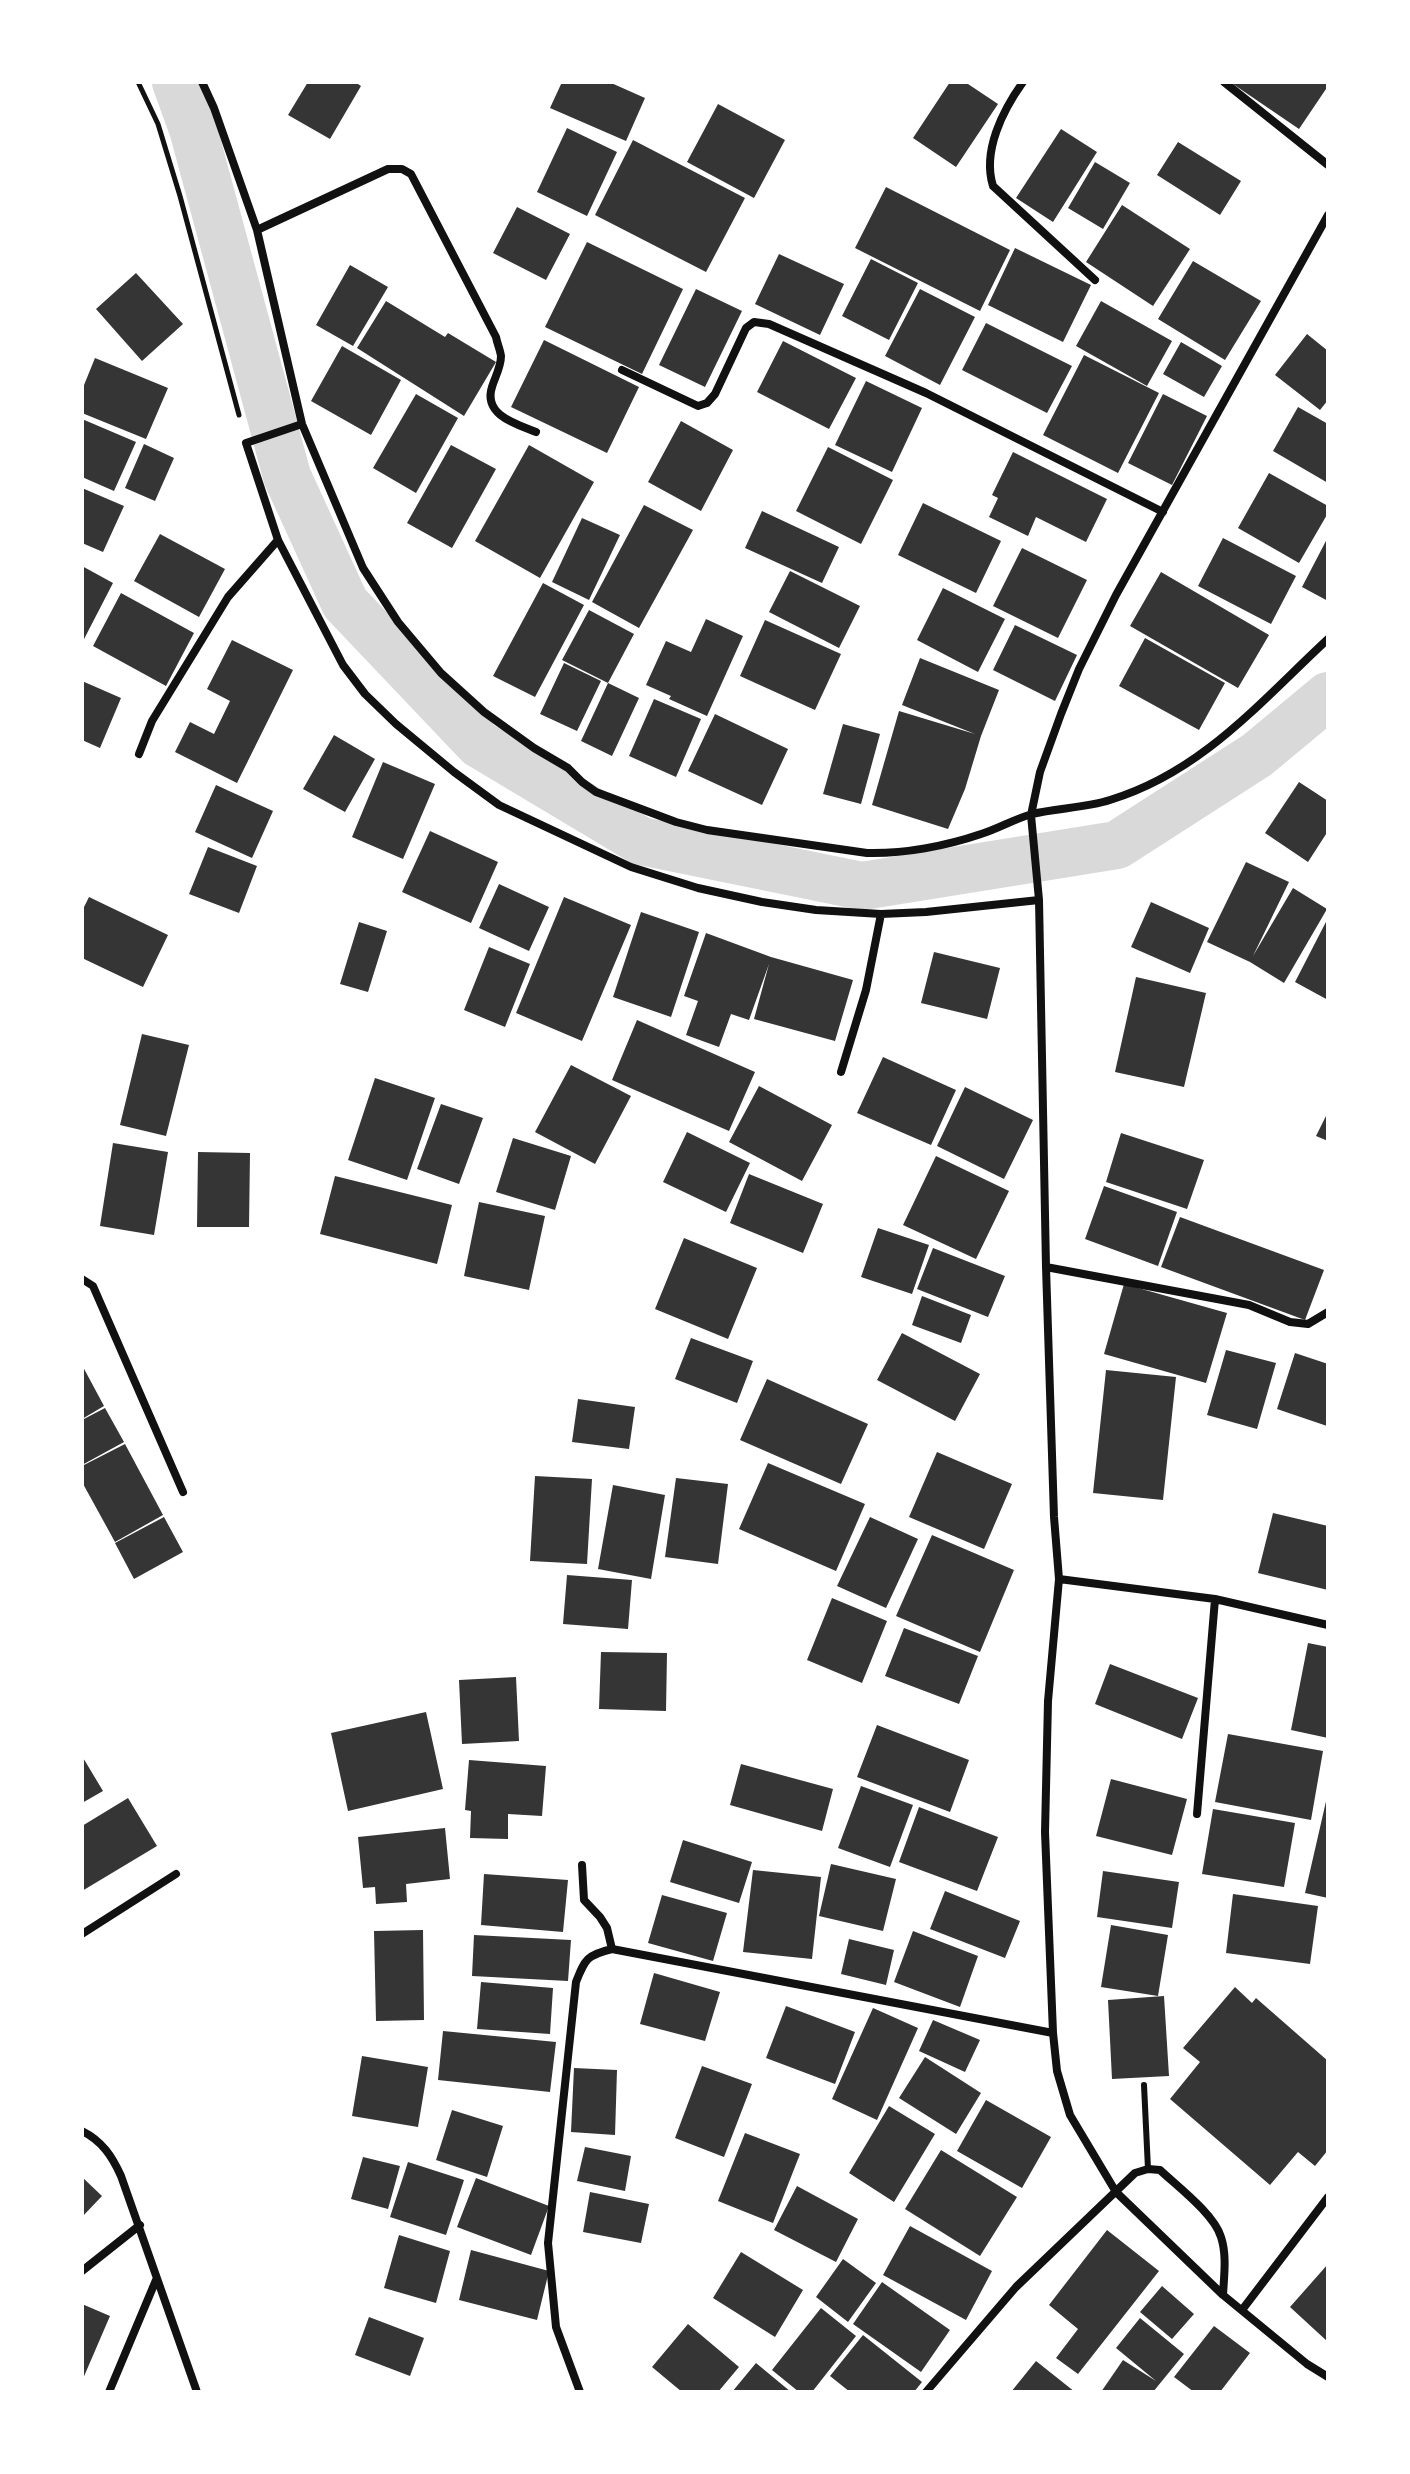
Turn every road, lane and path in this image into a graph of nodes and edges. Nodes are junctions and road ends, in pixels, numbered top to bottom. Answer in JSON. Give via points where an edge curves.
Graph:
{"nodes":[{"id":1,"x":138,"y":82,"type":"edge"},
{"id":2,"x":202,"y":82,"type":"edge"},
{"id":3,"x":1023,"y":82,"type":"edge"},
{"id":4,"x":1224,"y":82,"type":"edge"},
{"id":5,"x":1328,"y":165,"type":"edge"},
{"id":6,"x":1328,"y":215,"type":"edge"},
{"id":7,"x":257,"y":230,"type":"junction"},
{"id":8,"x":1095,"y":280,"type":"dead end"},
{"id":9,"x":622,"y":370,"type":"dead end"},
{"id":10,"x":302,"y":424,"type":"junction"},
{"id":11,"x":536,"y":432,"type":"dead end"},
{"id":12,"x":246,"y":443,"type":"junction"},
{"id":13,"x":1163,"y":512,"type":"junction"},
{"id":14,"x":278,"y":540,"type":"junction"},
{"id":15,"x":1328,"y":639,"type":"edge"},
{"id":16,"x":139,"y":754,"type":"dead end"},
{"id":17,"x":1031,"y":815,"type":"junction"},
{"id":18,"x":1039,"y":900,"type":"junction"},
{"id":19,"x":881,"y":914,"type":"junction"},
{"id":20,"x":841,"y":1072,"type":"dead end"},
{"id":21,"x":1046,"y":1267,"type":"junction"},
{"id":22,"x":82,"y":1279,"type":"edge"},
{"id":23,"x":1328,"y":1312,"type":"edge"},
{"id":24,"x":183,"y":1492,"type":"dead end"},
{"id":25,"x":1059,"y":1579,"type":"junction"},
{"id":26,"x":1215,"y":1599,"type":"junction"},
{"id":27,"x":1328,"y":1625,"type":"edge"},
{"id":28,"x":1197,"y":1814,"type":"dead end"},
{"id":29,"x":582,"y":1865,"type":"dead end"},
{"id":30,"x":176,"y":1874,"type":"dead end"},
{"id":31,"x":82,"y":1934,"type":"edge"},
{"id":32,"x":612,"y":1949,"type":"junction"},
{"id":33,"x":1053,"y":2033,"type":"junction"},
{"id":34,"x":1144,"y":2085,"type":"dead end"},
{"id":35,"x":82,"y":2131,"type":"edge"},
{"id":36,"x":1148,"y":2169,"type":"junction"},
{"id":37,"x":1116,"y":2192,"type":"junction"},
{"id":38,"x":1328,"y":2197,"type":"edge"},
{"id":39,"x":140,"y":2225,"type":"junction"},
{"id":40,"x":82,"y":2271,"type":"edge"},
{"id":41,"x":157,"y":2279,"type":"junction"},
{"id":42,"x":1223,"y":2295,"type":"junction"},
{"id":43,"x":1242,"y":2310,"type":"junction"},
{"id":44,"x":1328,"y":2377,"type":"edge"},
{"id":45,"x":109,"y":2392,"type":"edge"},
{"id":46,"x":197,"y":2392,"type":"edge"},
{"id":47,"x":580,"y":2392,"type":"edge"},
{"id":48,"x":926,"y":2392,"type":"edge"}],
"edges":[{"from":1,"to":12,"type":"path","via":[[158,124],[180,196]]},
{"from":2,"to":7,"type":"street"},
{"from":3,"to":8,"type":"street","via":[[990,152],[993,186]]},
{"from":4,"to":5,"type":"street"},
{"from":6,"to":13,"type":"street"},
{"from":7,"to":10,"type":"street"},
{"from":7,"to":11,"type":"street","via":[[388,169],[411,174],[496,337],[501,354],[491,404],[503,417]]},
{"from":9,"to":13,"type":"street","via":[[698,406],[715,394],[746,328],[754,322],[769,324],[926,393]]},
{"from":10,"to":12,"type":"street"},
{"from":10,"to":17,"type":"street","via":[[363,568],[398,622],[441,673],[484,712],[596,792],[707,830],[867,853],[892,854],[980,835]]},
{"from":12,"to":14,"type":"street"},
{"from":13,"to":17,"type":"street","via":[[1079,669],[1040,772]]},
{"from":14,"to":16,"type":"street","via":[[228,597],[152,721]]},
{"from":14,"to":19,"type":"street","via":[[343,665],[365,694],[499,805],[631,867],[698,888],[816,910]]},
{"from":15,"to":17,"type":"street","via":[[1212,748],[1183,768],[1108,801]]},
{"from":17,"to":18,"type":"street"},
{"from":18,"to":19,"type":"street"},
{"from":18,"to":21,"type":"street"},
{"from":19,"to":20,"type":"street","via":[[866,990]]},
{"from":21,"to":23,"type":"street","via":[[1249,1305],[1290,1322],[1308,1324]]},
{"from":21,"to":25,"type":"street"},
{"from":22,"to":24,"type":"street","via":[[93,1286]]},
{"from":25,"to":26,"type":"street"},
{"from":25,"to":33,"type":"street","via":[[1048,1701],[1045,1832]]},
{"from":26,"to":27,"type":"street"},
{"from":26,"to":28,"type":"street"},
{"from":29,"to":32,"type":"street","via":[[584,1900],[607,1928]]},
{"from":30,"to":31,"type":"street"},
{"from":32,"to":33,"type":"street"},
{"from":32,"to":47,"type":"street","via":[[584,1961],[576,1982],[548,2243],[556,2327]]},
{"from":33,"to":37,"type":"street","via":[[1070,2115]]},
{"from":34,"to":36,"type":"lane"},
{"from":35,"to":39,"type":"street","via":[[114,2159]]},
{"from":36,"to":37,"type":"street","via":[[1135,2173]]},
{"from":36,"to":42,"type":"street","via":[[1160,2170],[1214,2222],[1225,2256]]},
{"from":37,"to":42,"type":"street"},
{"from":37,"to":48,"type":"street","via":[[1016,2287]]},
{"from":38,"to":43,"type":"street"},
{"from":39,"to":40,"type":"street"},
{"from":39,"to":41,"type":"street"},
{"from":41,"to":45,"type":"street"},
{"from":41,"to":46,"type":"street"},
{"from":42,"to":43,"type":"street"},
{"from":43,"to":44,"type":"street"}]}
